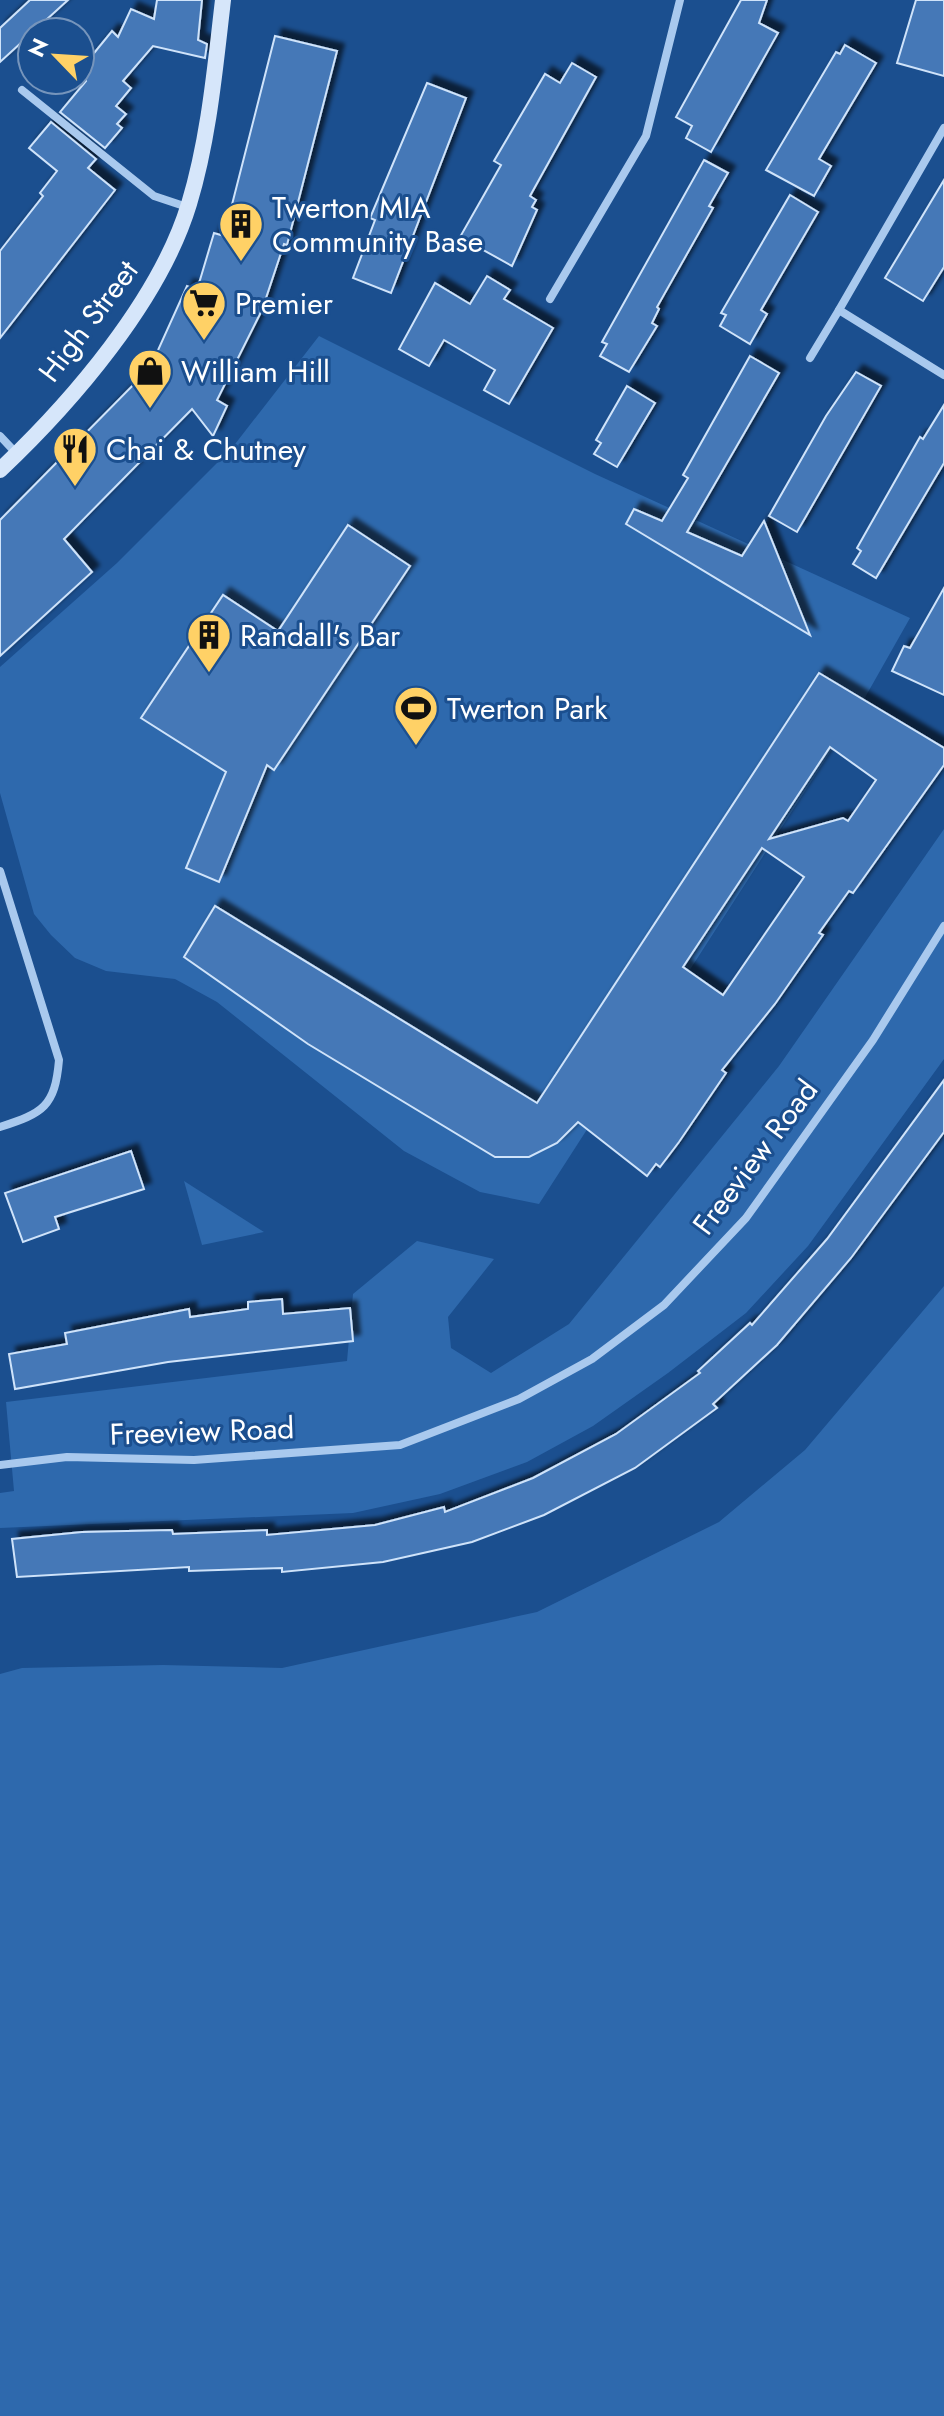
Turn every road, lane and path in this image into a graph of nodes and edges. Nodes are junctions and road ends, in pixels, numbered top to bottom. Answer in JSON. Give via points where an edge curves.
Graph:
{"nodes":[{"id":1,"x":223,"y":0,"type":"edge"},
{"id":2,"x":680,"y":0,"type":"edge"},
{"id":3,"x":29,"y":96,"type":"edge"},
{"id":4,"x":944,"y":128,"type":"edge"},
{"id":5,"x":188,"y":208,"type":"junction"},
{"id":6,"x":550,"y":299,"type":"dead end"},
{"id":7,"x":839,"y":310,"type":"junction"},
{"id":8,"x":810,"y":358,"type":"dead end"},
{"id":9,"x":944,"y":375,"type":"edge"},
{"id":10,"x":0,"y":436,"type":"edge"},
{"id":11,"x":17,"y":454,"type":"junction"},
{"id":12,"x":0,"y":470,"type":"edge"},
{"id":13,"x":0,"y":871,"type":"edge"},
{"id":14,"x":944,"y":926,"type":"edge"},
{"id":15,"x":0,"y":1127,"type":"edge"},
{"id":16,"x":0,"y":1465,"type":"edge"}],
"edges":[{"from":1,"to":5,"type":"street","name":"High Street","via":[[210,106]]},
{"from":2,"to":6,"type":"street","via":[[646,136]]},
{"from":3,"to":5,"type":"street","via":[[154,196]]},
{"from":4,"to":7,"type":"street"},
{"from":5,"to":11,"type":"street","name":"High Street","via":[[163,267],[137,310]]},
{"from":7,"to":8,"type":"street"},
{"from":7,"to":9,"type":"street"},
{"from":10,"to":11,"type":"street"},
{"from":11,"to":12,"type":"street","name":"High Street"},
{"from":13,"to":15,"type":"street","via":[[59,1060],[56,1090],[37,1113]]},
{"from":14,"to":16,"type":"street","name":"Freeview Road","via":[[873,1040],[746,1218],[664,1305],[592,1359],[519,1399],[400,1445],[194,1460],[67,1457]]}]}
